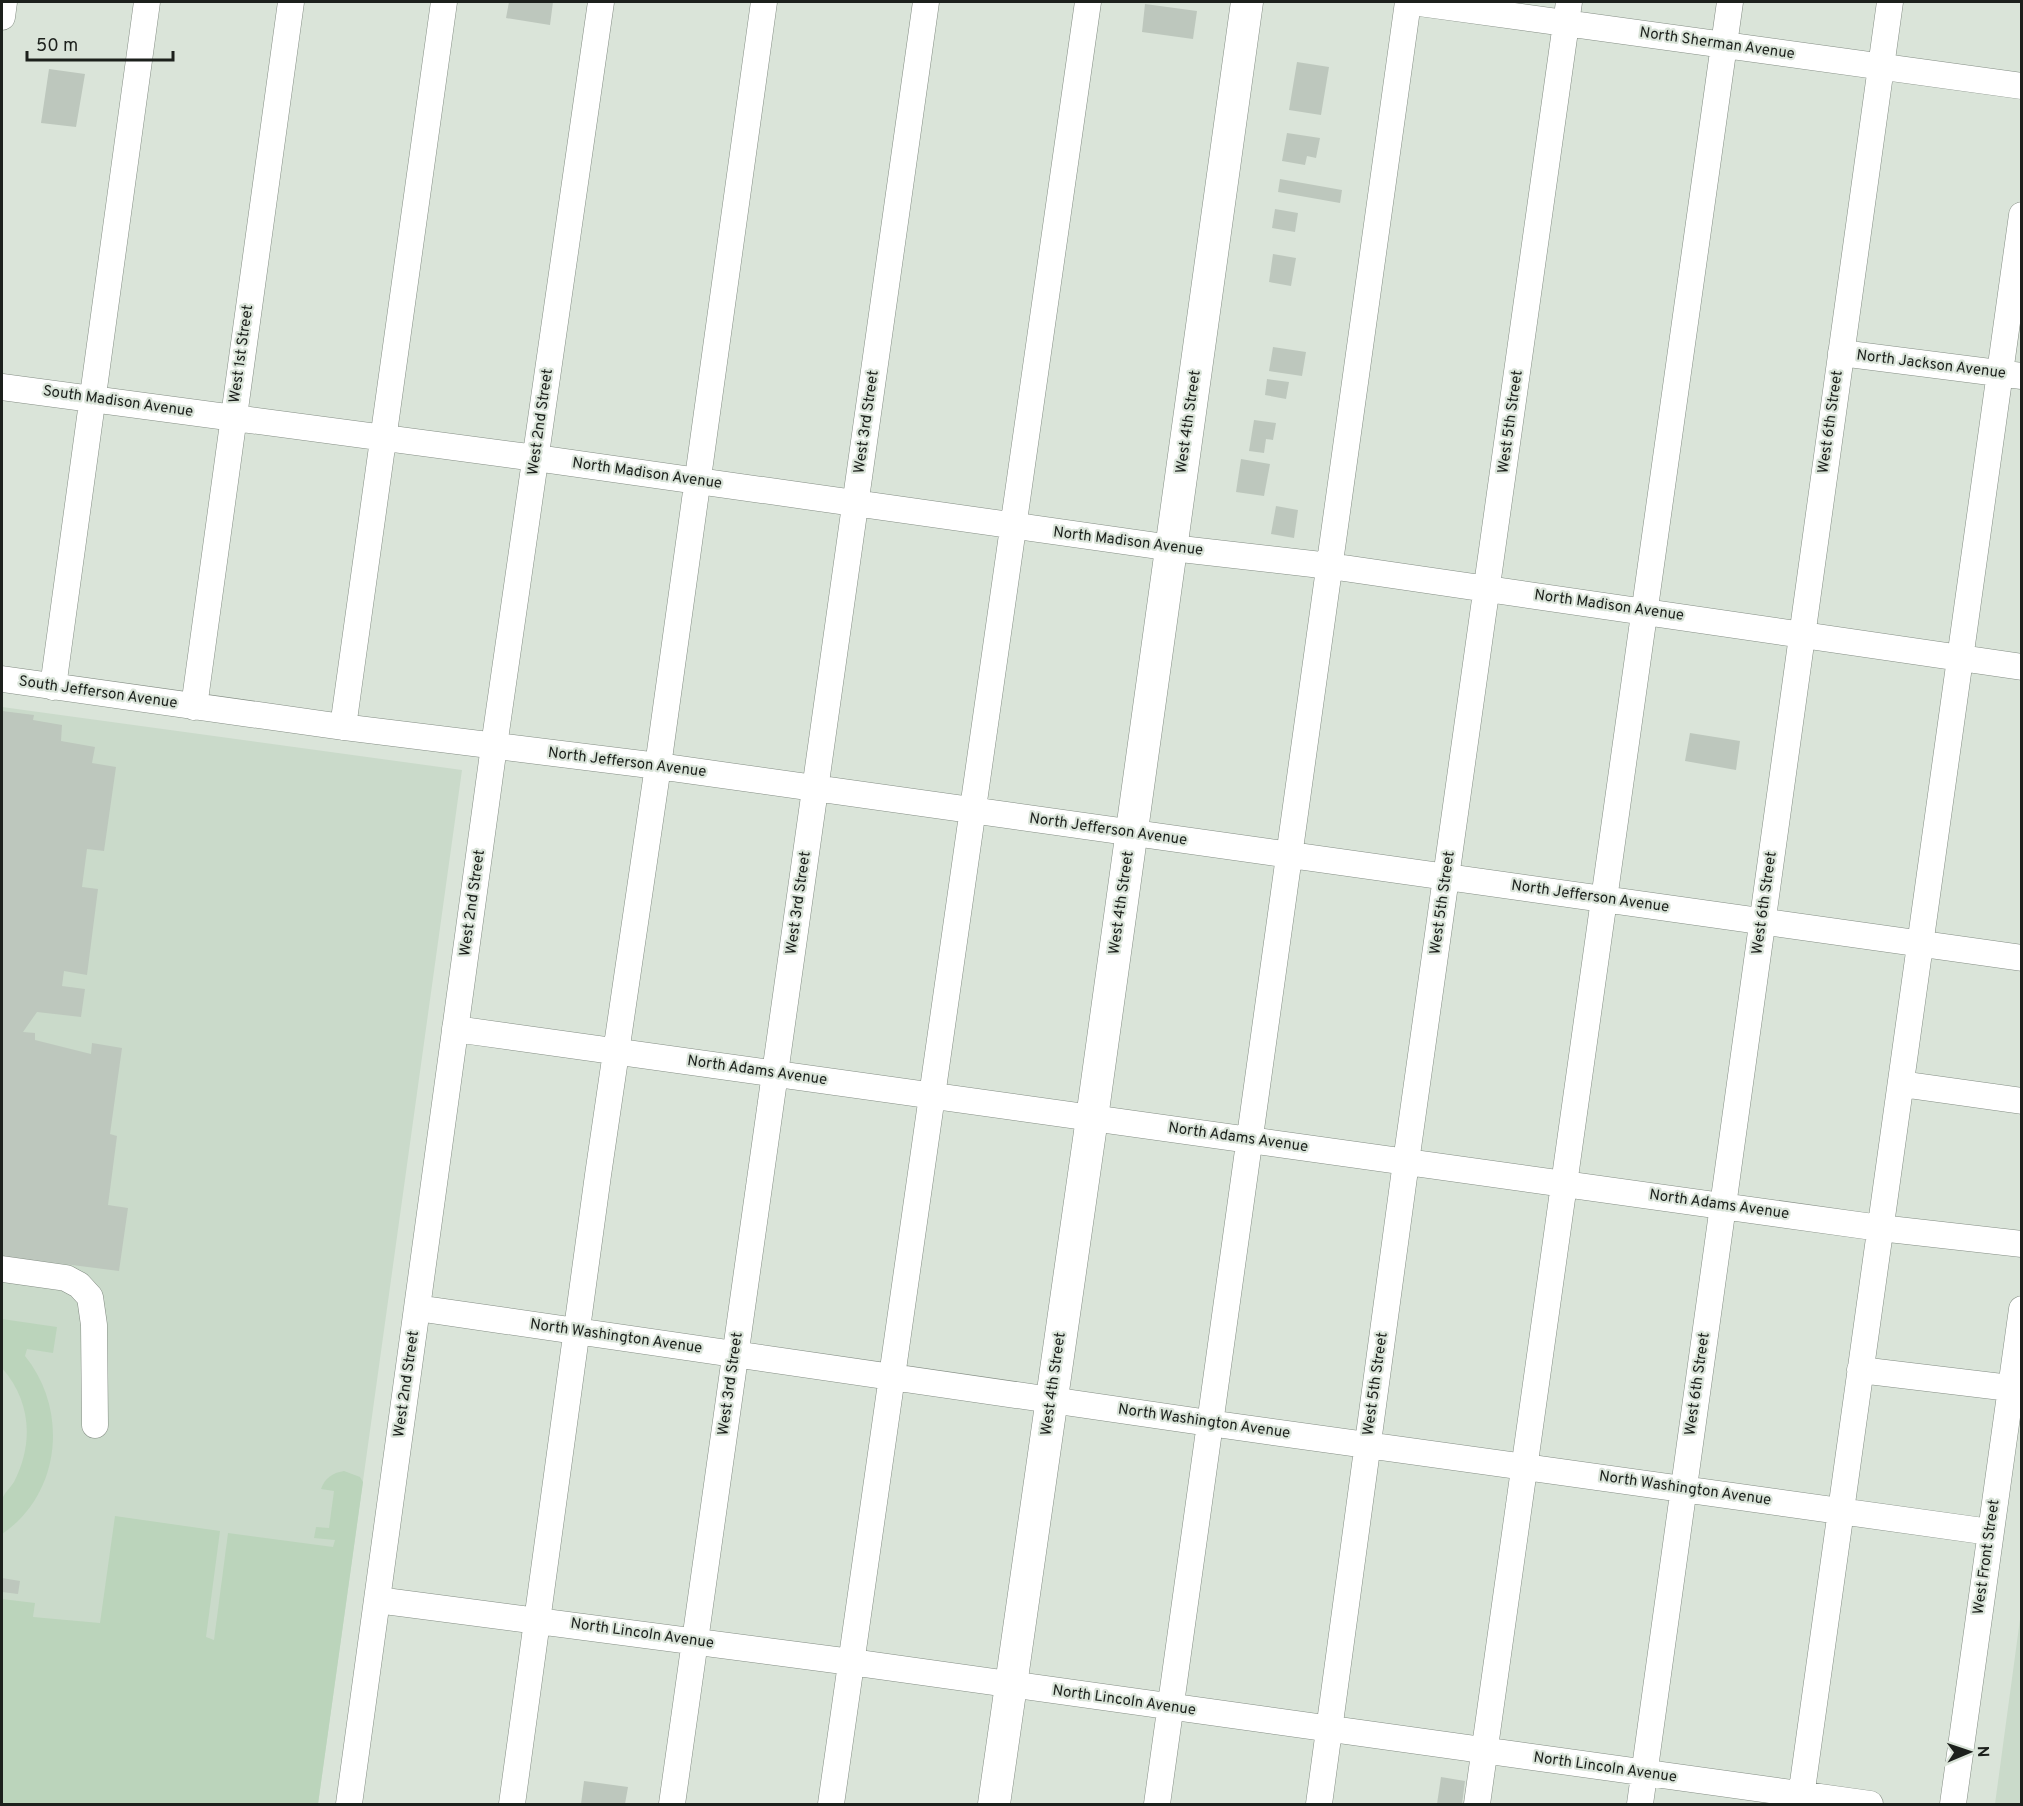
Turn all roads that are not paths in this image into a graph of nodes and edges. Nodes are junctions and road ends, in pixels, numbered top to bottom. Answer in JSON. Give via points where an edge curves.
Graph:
{"nodes":[{"id":1,"x":4,"y":2,"type":"edge"},
{"id":2,"x":147,"y":2,"type":"edge"},
{"id":3,"x":291,"y":2,"type":"edge"},
{"id":4,"x":444,"y":2,"type":"edge"},
{"id":5,"x":601,"y":2,"type":"edge"},
{"id":6,"x":764,"y":2,"type":"edge"},
{"id":7,"x":926,"y":2,"type":"edge"},
{"id":8,"x":1088,"y":2,"type":"edge"},
{"id":9,"x":1247,"y":2,"type":"edge"},
{"id":10,"x":1410,"y":2,"type":"edge"},
{"id":11,"x":1730,"y":2,"type":"edge"},
{"id":12,"x":1890,"y":2,"type":"edge"},
{"id":13,"x":1567,"y":12,"type":"edge"},
{"id":14,"x":2,"y":17,"type":"edge"},
{"id":15,"x":1724,"y":45,"type":"junction"},
{"id":16,"x":1881,"y":67,"type":"junction"},
{"id":17,"x":2022,"y":86,"type":"edge"},
{"id":18,"x":2022,"y":215,"type":"edge"},
{"id":19,"x":1841,"y":353,"type":"junction"},
{"id":20,"x":2010,"y":375,"type":"edge"},
{"id":21,"x":2,"y":387,"type":"edge"},
{"id":22,"x":91,"y":399,"type":"junction"},
{"id":23,"x":234,"y":418,"type":"junction"},
{"id":24,"x":383,"y":438,"type":"junction"},
{"id":25,"x":536,"y":458,"type":"junction"},
{"id":26,"x":699,"y":481,"type":"junction"},
{"id":27,"x":855,"y":504,"type":"junction"},
{"id":28,"x":1013,"y":526,"type":"junction"},
{"id":29,"x":1172,"y":548,"type":"junction"},
{"id":30,"x":1330,"y":566,"type":"junction"},
{"id":31,"x":1488,"y":588,"type":"junction"},
{"id":32,"x":1645,"y":611,"type":"junction"},
{"id":33,"x":1802,"y":634,"type":"junction"},
{"id":34,"x":1960,"y":658,"type":"junction"},
{"id":35,"x":2022,"y":667,"type":"edge"},
{"id":36,"x":2,"y":679,"type":"edge"},
{"id":37,"x":53,"y":687,"type":"junction"},
{"id":38,"x":194,"y":707,"type":"junction"},
{"id":39,"x":343,"y":728,"type":"junction"},
{"id":40,"x":494,"y":746,"type":"junction"},
{"id":41,"x":658,"y":766,"type":"junction"},
{"id":42,"x":814,"y":788,"type":"junction"},
{"id":43,"x":972,"y":811,"type":"junction"},
{"id":44,"x":1132,"y":833,"type":"junction"},
{"id":45,"x":1288,"y":855,"type":"junction"},
{"id":46,"x":1446,"y":877,"type":"junction"},
{"id":47,"x":1605,"y":899,"type":"junction"},
{"id":48,"x":1762,"y":921,"type":"junction"},
{"id":49,"x":1920,"y":943,"type":"junction"},
{"id":50,"x":2022,"y":958,"type":"edge"},
{"id":51,"x":455,"y":1029,"type":"junction"},
{"id":52,"x":617,"y":1051,"type":"junction"},
{"id":53,"x":775,"y":1073,"type":"junction"},
{"id":54,"x":1900,"y":1084,"type":"junction"},
{"id":55,"x":932,"y":1095,"type":"junction"},
{"id":56,"x":2022,"y":1101,"type":"edge"},
{"id":57,"x":1092,"y":1118,"type":"junction"},
{"id":58,"x":1250,"y":1140,"type":"junction"},
{"id":59,"x":1406,"y":1162,"type":"junction"},
{"id":60,"x":1564,"y":1184,"type":"junction"},
{"id":61,"x":1723,"y":1206,"type":"junction"},
{"id":62,"x":1880,"y":1228,"type":"junction"},
{"id":63,"x":2022,"y":1244,"type":"edge"},
{"id":64,"x":2,"y":1269,"type":"edge"},
{"id":65,"x":417,"y":1308,"type":"junction"},
{"id":66,"x":2022,"y":1309,"type":"edge"},
{"id":67,"x":577,"y":1331,"type":"junction"},
{"id":68,"x":735,"y":1354,"type":"junction"},
{"id":69,"x":1860,"y":1370,"type":"junction"},
{"id":70,"x":891,"y":1377,"type":"junction"},
{"id":71,"x":2010,"y":1389,"type":"junction"},
{"id":72,"x":1052,"y":1400,"type":"junction"},
{"id":73,"x":1209,"y":1423,"type":"junction"},
{"id":74,"x":94,"y":1425,"type":"dead end"},
{"id":75,"x":1368,"y":1445,"type":"junction"},
{"id":76,"x":1525,"y":1467,"type":"junction"},
{"id":77,"x":1684,"y":1489,"type":"junction"},
{"id":78,"x":1841,"y":1511,"type":"junction"},
{"id":79,"x":1990,"y":1532,"type":"junction"},
{"id":80,"x":377,"y":1600,"type":"junction"},
{"id":81,"x":538,"y":1621,"type":"junction"},
{"id":82,"x":695,"y":1641,"type":"junction"},
{"id":83,"x":851,"y":1662,"type":"junction"},
{"id":84,"x":1011,"y":1685,"type":"junction"},
{"id":85,"x":1170,"y":1707,"type":"junction"},
{"id":86,"x":1329,"y":1730,"type":"junction"},
{"id":87,"x":1485,"y":1751,"type":"junction"},
{"id":88,"x":1645,"y":1773,"type":"junction"},
{"id":89,"x":1801,"y":1800,"type":"edge"},
{"id":90,"x":349,"y":1804,"type":"edge"},
{"id":91,"x":512,"y":1804,"type":"edge"},
{"id":92,"x":672,"y":1804,"type":"edge"},
{"id":93,"x":831,"y":1804,"type":"edge"},
{"id":94,"x":994,"y":1804,"type":"edge"},
{"id":95,"x":1156,"y":1804,"type":"edge"},
{"id":96,"x":1319,"y":1804,"type":"edge"},
{"id":97,"x":1477,"y":1804,"type":"edge"},
{"id":98,"x":1640,"y":1804,"type":"edge"},
{"id":99,"x":1870,"y":1804,"type":"edge"},
{"id":100,"x":1953,"y":1804,"type":"edge"}],
"edges":[{"from":1,"to":14,"type":"street"},
{"from":2,"to":22,"type":"street"},
{"from":3,"to":23,"type":"street","name":"West 1st Street"},
{"from":4,"to":24,"type":"street"},
{"from":5,"to":25,"type":"street","name":"West 2nd Street"},
{"from":6,"to":26,"type":"street"},
{"from":7,"to":27,"type":"street","name":"West 3rd Street"},
{"from":8,"to":28,"type":"street"},
{"from":9,"to":29,"type":"main road","name":"West 4th Street"},
{"from":10,"to":13,"type":"street","name":"North Sherman Avenue"},
{"from":10,"to":30,"type":"street"},
{"from":11,"to":15,"type":"street"},
{"from":12,"to":16,"type":"street","name":"West 6th Street"},
{"from":13,"to":15,"type":"street","name":"North Sherman Avenue"},
{"from":13,"to":31,"type":"street","name":"West 5th Street"},
{"from":15,"to":16,"type":"street","name":"North Sherman Avenue"},
{"from":15,"to":32,"type":"street"},
{"from":16,"to":17,"type":"street","name":"North Sherman Avenue"},
{"from":16,"to":19,"type":"street","name":"West 6th Street"},
{"from":18,"to":20,"type":"street"},
{"from":19,"to":20,"type":"street","name":"North Jackson Avenue"},
{"from":19,"to":33,"type":"street","name":"West 6th Street"},
{"from":20,"to":34,"type":"street"},
{"from":21,"to":22,"type":"street","name":"South Madison Avenue"},
{"from":22,"to":23,"type":"street","name":"South Madison Avenue"},
{"from":22,"to":37,"type":"street"},
{"from":23,"to":24,"type":"street","name":"North Madison Avenue"},
{"from":23,"to":38,"type":"street","name":"West 1st Street"},
{"from":24,"to":25,"type":"street","name":"North Madison Avenue"},
{"from":24,"to":39,"type":"street"},
{"from":25,"to":26,"type":"street","name":"North Madison Avenue"},
{"from":25,"to":40,"type":"street","name":"West 2nd Street"},
{"from":26,"to":27,"type":"street","name":"North Madison Avenue"},
{"from":26,"to":41,"type":"street"},
{"from":27,"to":28,"type":"street","name":"North Madison Avenue"},
{"from":27,"to":42,"type":"street","name":"West 3rd Street"},
{"from":28,"to":29,"type":"street","name":"North Madison Avenue"},
{"from":28,"to":43,"type":"street"},
{"from":29,"to":30,"type":"street","name":"North Madison Avenue"},
{"from":29,"to":44,"type":"main road","name":"West 4th Street"},
{"from":30,"to":31,"type":"street","name":"North Madison Avenue"},
{"from":30,"to":45,"type":"street"},
{"from":31,"to":32,"type":"street","name":"North Madison Avenue"},
{"from":31,"to":46,"type":"street","name":"West 5th Street"},
{"from":32,"to":33,"type":"street","name":"North Madison Avenue"},
{"from":32,"to":47,"type":"street"},
{"from":33,"to":34,"type":"street","name":"North Madison Avenue"},
{"from":33,"to":48,"type":"street","name":"West 6th Street"},
{"from":34,"to":35,"type":"street","name":"North Madison Avenue"},
{"from":34,"to":49,"type":"street"},
{"from":36,"to":37,"type":"street","name":"South Jefferson Avenue"},
{"from":37,"to":38,"type":"street","name":"South Jefferson Avenue"},
{"from":38,"to":39,"type":"street","name":"North Jefferson Avenue"},
{"from":39,"to":40,"type":"street","name":"North Jefferson Avenue"},
{"from":40,"to":41,"type":"street","name":"North Jefferson Avenue"},
{"from":40,"to":51,"type":"street","name":"West 2nd Street"},
{"from":41,"to":42,"type":"street","name":"North Jefferson Avenue"},
{"from":41,"to":52,"type":"street"},
{"from":42,"to":43,"type":"street","name":"North Jefferson Avenue"},
{"from":42,"to":53,"type":"street","name":"West 3rd Street"},
{"from":43,"to":44,"type":"street","name":"North Jefferson Avenue"},
{"from":43,"to":55,"type":"street"},
{"from":44,"to":45,"type":"street","name":"North Jefferson Avenue"},
{"from":44,"to":57,"type":"main road","name":"West 4th Street"},
{"from":45,"to":46,"type":"street","name":"North Jefferson Avenue"},
{"from":45,"to":58,"type":"street"},
{"from":46,"to":47,"type":"street","name":"North Jefferson Avenue"},
{"from":46,"to":59,"type":"street","name":"West 5th Street"},
{"from":47,"to":48,"type":"street","name":"North Jefferson Avenue"},
{"from":47,"to":60,"type":"street"},
{"from":48,"to":49,"type":"street","name":"North Jefferson Avenue"},
{"from":48,"to":61,"type":"street","name":"West 6th Street"},
{"from":49,"to":50,"type":"street","name":"North Jefferson Avenue"},
{"from":49,"to":54,"type":"street"},
{"from":51,"to":52,"type":"street","name":"North Adams Avenue"},
{"from":51,"to":65,"type":"street","name":"West 2nd Street"},
{"from":52,"to":53,"type":"street","name":"North Adams Avenue"},
{"from":52,"to":67,"type":"street"},
{"from":53,"to":55,"type":"street","name":"North Adams Avenue"},
{"from":53,"to":68,"type":"street","name":"West 3rd Street"},
{"from":54,"to":56,"type":"street"},
{"from":54,"to":62,"type":"street"},
{"from":55,"to":57,"type":"street","name":"North Adams Avenue"},
{"from":55,"to":70,"type":"street"},
{"from":57,"to":58,"type":"street","name":"North Adams Avenue"},
{"from":57,"to":72,"type":"main road","name":"West 4th Street"},
{"from":58,"to":59,"type":"street","name":"North Adams Avenue"},
{"from":58,"to":73,"type":"street"},
{"from":59,"to":60,"type":"street","name":"North Adams Avenue"},
{"from":59,"to":75,"type":"street","name":"West 5th Street"},
{"from":60,"to":61,"type":"street","name":"North Adams Avenue"},
{"from":60,"to":76,"type":"street"},
{"from":61,"to":62,"type":"street","name":"North Adams Avenue"},
{"from":61,"to":77,"type":"street","name":"West 6th Street"},
{"from":62,"to":63,"type":"street","name":"North Adams Avenue"},
{"from":62,"to":69,"type":"street"},
{"from":64,"to":74,"type":"street","via":[[66,1278],[90,1297],[94,1325]]},
{"from":65,"to":67,"type":"street","name":"North Washington Avenue"},
{"from":65,"to":80,"type":"street","name":"West 2nd Street"},
{"from":66,"to":71,"type":"street","name":"West Front Street"},
{"from":67,"to":68,"type":"street","name":"North Washington Avenue"},
{"from":67,"to":81,"type":"street"},
{"from":68,"to":70,"type":"street","name":"North Washington Avenue"},
{"from":68,"to":82,"type":"street","name":"West 3rd Street"},
{"from":69,"to":71,"type":"street"},
{"from":69,"to":78,"type":"street"},
{"from":70,"to":72,"type":"street","name":"North Washington Avenue"},
{"from":70,"to":83,"type":"street"},
{"from":71,"to":79,"type":"street","name":"West Front Street"},
{"from":72,"to":73,"type":"street","name":"North Washington Avenue"},
{"from":72,"to":84,"type":"main road","name":"West 4th Street"},
{"from":73,"to":75,"type":"street","name":"North Washington Avenue"},
{"from":73,"to":85,"type":"street"},
{"from":75,"to":76,"type":"street","name":"North Washington Avenue"},
{"from":75,"to":86,"type":"street","name":"West 5th Street"},
{"from":76,"to":77,"type":"street","name":"North Washington Avenue"},
{"from":76,"to":87,"type":"street"},
{"from":77,"to":78,"type":"street","name":"North Washington Avenue"},
{"from":77,"to":88,"type":"street","name":"West 6th Street"},
{"from":78,"to":79,"type":"street","name":"North Washington Avenue"},
{"from":78,"to":89,"type":"street"},
{"from":79,"to":100,"type":"street","name":"West Front Street"},
{"from":80,"to":81,"type":"street","name":"North Lincoln Avenue"},
{"from":80,"to":90,"type":"street","name":"West 2nd Street"},
{"from":81,"to":82,"type":"street","name":"North Lincoln Avenue"},
{"from":81,"to":91,"type":"street"},
{"from":82,"to":83,"type":"street","name":"North Lincoln Avenue"},
{"from":82,"to":92,"type":"street","name":"West 3rd Street"},
{"from":83,"to":84,"type":"street","name":"North Lincoln Avenue"},
{"from":83,"to":93,"type":"street"},
{"from":84,"to":85,"type":"street","name":"North Lincoln Avenue"},
{"from":84,"to":94,"type":"main road","name":"West 4th Street"},
{"from":85,"to":86,"type":"street","name":"North Lincoln Avenue"},
{"from":85,"to":95,"type":"street"},
{"from":86,"to":87,"type":"street","name":"North Lincoln Avenue"},
{"from":86,"to":96,"type":"street","name":"West 5th Street"},
{"from":87,"to":88,"type":"street","name":"North Lincoln Avenue"},
{"from":87,"to":97,"type":"street"},
{"from":88,"to":89,"type":"street","name":"North Lincoln Avenue"},
{"from":88,"to":98,"type":"street","name":"West 6th Street"},
{"from":89,"to":99,"type":"street","name":"North Lincoln Avenue"}]}
